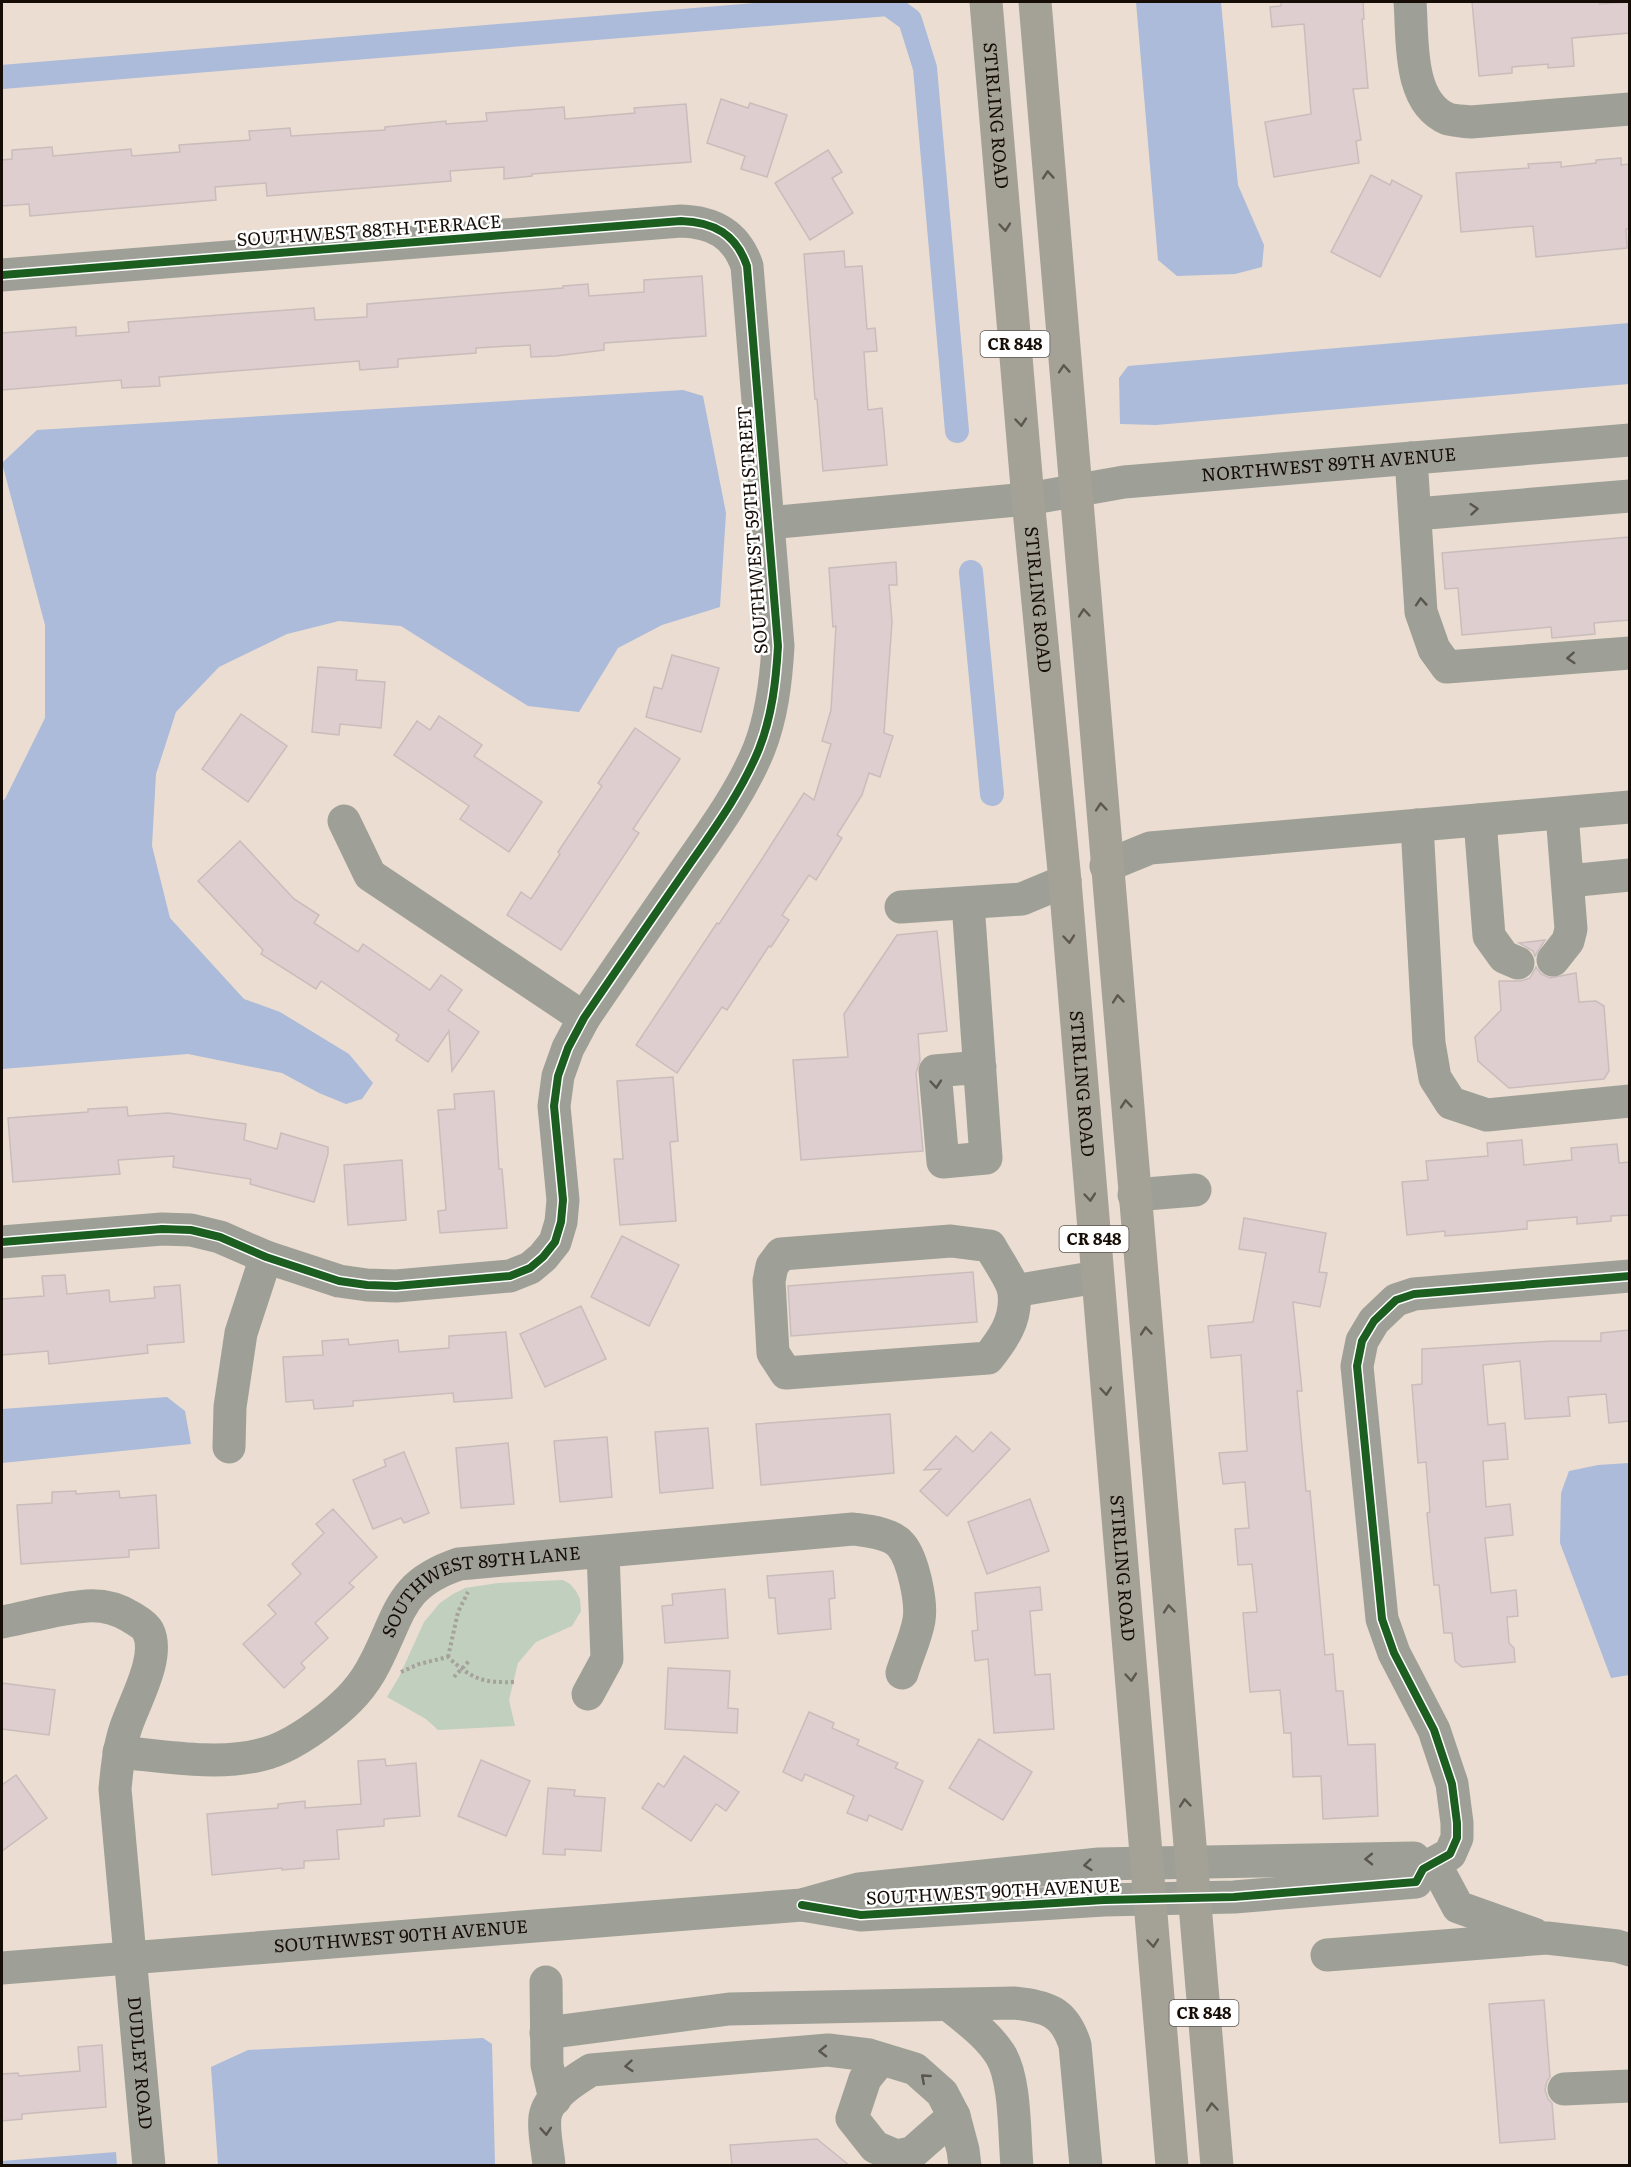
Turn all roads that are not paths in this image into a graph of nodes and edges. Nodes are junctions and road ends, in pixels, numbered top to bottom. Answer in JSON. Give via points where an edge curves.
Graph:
{"nodes":[{"id":1,"x":986,"y":2,"type":"edge"},
{"id":2,"x":1035,"y":2,"type":"edge"},
{"id":3,"x":1410,"y":2,"type":"edge"},
{"id":4,"x":1629,"y":109,"type":"edge"},
{"id":5,"x":733,"y":240,"type":"joint"},
{"id":6,"x":2,"y":274,"type":"edge"},
{"id":7,"x":1629,"y":440,"type":"edge"},
{"id":8,"x":1411,"y":458,"type":"junction"},
{"id":9,"x":1073,"y":490,"type":"junction"},
{"id":10,"x":1629,"y":496,"type":"edge"},
{"id":11,"x":1028,"y":499,"type":"junction"},
{"id":12,"x":1416,"y":514,"type":"junction"},
{"id":13,"x":768,"y":523,"type":"junction"},
{"id":14,"x":1629,"y":653,"type":"edge"},
{"id":15,"x":1629,"y":807,"type":"edge"},
{"id":16,"x":1562,"y":814,"type":"junction"},
{"id":17,"x":1480,"y":820,"type":"junction"},
{"id":18,"x":344,"y":821,"type":"dead end"},
{"id":19,"x":1417,"y":825,"type":"junction"},
{"id":20,"x":1106,"y":866,"type":"junction"},
{"id":21,"x":1629,"y":875,"type":"edge"},
{"id":22,"x":1568,"y":880,"type":"junction"},
{"id":23,"x":1065,"y":881,"type":"junction"},
{"id":24,"x":968,"y":903,"type":"junction"},
{"id":25,"x":901,"y":907,"type":"dead end"},
{"id":26,"x":1553,"y":960,"type":"dead end"},
{"id":27,"x":1518,"y":963,"type":"dead end"},
{"id":28,"x":584,"y":1018,"type":"junction"},
{"id":29,"x":980,"y":1067,"type":"junction"},
{"id":30,"x":1629,"y":1101,"type":"edge"},
{"id":31,"x":1195,"y":1190,"type":"dead end"},
{"id":32,"x":1134,"y":1195,"type":"junction"},
{"id":33,"x":2,"y":1242,"type":"edge"},
{"id":34,"x":266,"y":1257,"type":"junction"},
{"id":35,"x":1096,"y":1276,"type":"junction"},
{"id":36,"x":1629,"y":1276,"type":"edge"},
{"id":37,"x":1014,"y":1291,"type":"junction"},
{"id":38,"x":229,"y":1447,"type":"dead end"},
{"id":39,"x":603,"y":1553,"type":"junction"},
{"id":40,"x":2,"y":1622,"type":"edge"},
{"id":41,"x":902,"y":1673,"type":"dead end"},
{"id":42,"x":588,"y":1694,"type":"dead end"},
{"id":43,"x":119,"y":1752,"type":"junction"},
{"id":44,"x":1189,"y":1862,"type":"junction"},
{"id":45,"x":1147,"y":1864,"type":"junction"},
{"id":46,"x":1429,"y":1866,"type":"junction"},
{"id":47,"x":1193,"y":1899,"type":"junction"},
{"id":48,"x":1150,"y":1900,"type":"junction"},
{"id":49,"x":802,"y":1905,"type":"junction"},
{"id":50,"x":1547,"y":1938,"type":"junction"},
{"id":51,"x":1629,"y":1950,"type":"edge"},
{"id":52,"x":1327,"y":1955,"type":"dead end"},
{"id":53,"x":129,"y":1959,"type":"junction"},
{"id":54,"x":2,"y":1968,"type":"edge"},
{"id":55,"x":1629,"y":1969,"type":"edge"},
{"id":56,"x":546,"y":1982,"type":"dead end"},
{"id":57,"x":949,"y":2005,"type":"junction"},
{"id":58,"x":546,"y":2033,"type":"junction"},
{"id":59,"x":881,"y":2059,"type":"junction"},
{"id":60,"x":1629,"y":2086,"type":"edge"},
{"id":61,"x":1564,"y":2089,"type":"dead end"},
{"id":62,"x":555,"y":2099,"type":"junction"},
{"id":63,"x":954,"y":2116,"type":"junction"},
{"id":64,"x":149,"y":2166,"type":"edge"},
{"id":65,"x":549,"y":2166,"type":"edge"},
{"id":66,"x":964,"y":2166,"type":"edge"},
{"id":67,"x":1017,"y":2166,"type":"edge"},
{"id":68,"x":1086,"y":2166,"type":"edge"},
{"id":69,"x":1172,"y":2166,"type":"edge"},
{"id":70,"x":1217,"y":2166,"type":"edge"}],
"edges":[{"from":1,"to":11,"type":"main road","name":"STIRLING ROAD","number":"CR 848","one_way":true},
{"from":9,"to":2,"type":"main road","number":"CR 848","one_way":true},
{"from":3,"to":4,"type":"street","via":[[1417,81],[1425,119],[1471,122]]},
{"from":5,"to":6,"type":"street","name":"SOUTHWEST 88TH TERRACE","via":[[712,225],[681,221]]},
{"from":5,"to":13,"type":"street","name":"SOUTHWEST 59TH STREET","via":[[742,252],[748,277]]},
{"from":7,"to":8,"type":"street","name":"NORTHWEST 89TH AVENUE"},
{"from":8,"to":9,"type":"street","name":"NORTHWEST 89TH AVENUE","via":[[1124,482]]},
{"from":8,"to":12,"type":"street"},
{"from":9,"to":11,"type":"street","name":"NORTHWEST 89TH AVENUE"},
{"from":20,"to":9,"type":"main road","number":"CR 848","one_way":true},
{"from":12,"to":10,"type":"street","one_way":true},
{"from":11,"to":13,"type":"street","name":"NORTHWEST 89TH AVENUE"},
{"from":11,"to":23,"type":"main road","name":"STIRLING ROAD","number":"CR 848"},
{"from":14,"to":12,"type":"street","one_way":true,"via":[[1447,667],[1434,650],[1421,612]]},
{"from":13,"to":28,"type":"street","name":"SOUTHWEST 59TH STREET","via":[[778,646],[776,682],[759,748],[744,782]]},
{"from":15,"to":16,"type":"street"},
{"from":16,"to":17,"type":"street"},
{"from":16,"to":22,"type":"street"},
{"from":17,"to":19,"type":"street"},
{"from":17,"to":27,"type":"street","via":[[1489,936],[1504,957]]},
{"from":18,"to":28,"type":"street","via":[[370,875]]},
{"from":19,"to":20,"type":"street","via":[[1150,848]]},
{"from":19,"to":30,"type":"street","via":[[1429,1043],[1435,1078],[1452,1103],[1487,1115]]},
{"from":20,"to":23,"type":"main road"},
{"from":32,"to":20,"type":"main road","number":"CR 848","one_way":true},
{"from":21,"to":22,"type":"street"},
{"from":22,"to":26,"type":"street","via":[[1571,929],[1568,941]]},
{"from":23,"to":24,"type":"street","via":[[1022,899]]},
{"from":23,"to":35,"type":"main road","name":"STIRLING ROAD","number":"CR 848","one_way":true},
{"from":24,"to":25,"type":"street"},
{"from":24,"to":29,"type":"street"},
{"from":28,"to":34,"type":"street","name":"SOUTHWEST 59TH STREET","via":[[558,1076],[554,1106],[563,1200],[561,1222],[555,1242],[530,1268],[510,1276],[367,1285],[339,1281]]},
{"from":29,"to":29,"type":"street","one_way":true,"via":[[935,1071],[943,1162],[986,1158]]},
{"from":31,"to":32,"type":"street"},
{"from":44,"to":32,"type":"main road","number":"CR 848","one_way":true},
{"from":33,"to":34,"type":"street","name":"SOUTHWEST 59TH STREET","via":[[191,1230],[220,1237]]},
{"from":34,"to":38,"type":"street","via":[[241,1332],[230,1407]]},
{"from":35,"to":37,"type":"street"},
{"from":35,"to":45,"type":"main road","name":"STIRLING ROAD","number":"CR 848","one_way":true},
{"from":36,"to":46,"type":"street","via":[[1414,1294],[1396,1300],[1374,1321],[1362,1341],[1357,1366],[1382,1619],[1394,1653],[1434,1730],[1452,1784],[1457,1823],[1450,1854]]},
{"from":37,"to":37,"type":"street","via":[[990,1246],[951,1241],[781,1254],[772,1266],[769,1281],[773,1353],[786,1373],[988,1358],[1007,1334]]},
{"from":39,"to":41,"type":"street","name":"SOUTHWEST 89TH LANE","via":[[853,1529],[881,1534],[901,1544],[914,1573],[919,1619]]},
{"from":39,"to":42,"type":"street","via":[[607,1659]]},
{"from":39,"to":43,"type":"street","name":"SOUTHWEST 89TH LANE","via":[[459,1564],[427,1578],[402,1603],[374,1665],[350,1701],[288,1744],[261,1755],[237,1758]]},
{"from":40,"to":43,"type":"street","name":"DUDLEY ROAD","via":[[87,1606],[125,1613],[148,1629],[151,1642],[147,1674]]},
{"from":43,"to":53,"type":"street","name":"DUDLEY ROAD","via":[[115,1790]]},
{"from":44,"to":45,"type":"street","name":"SOUTHWEST 90TH AVENUE"},
{"from":46,"to":44,"type":"street","name":"SOUTHWEST 90TH AVENUE","one_way":true,"via":[[1414,1858]]},
{"from":44,"to":47,"type":"main road","number":"CR 848"},
{"from":45,"to":48,"type":"main road","name":"STIRLING ROAD","number":"CR 848"},
{"from":45,"to":49,"type":"street","name":"SOUTHWEST 90TH AVENUE","one_way":true,"via":[[1099,1863],[859,1889]]},
{"from":46,"to":47,"type":"street","name":"SOUTHWEST 90TH AVENUE","via":[[1416,1882]]},
{"from":46,"to":50,"type":"street","via":[[1458,1907]]},
{"from":47,"to":48,"type":"street","name":"SOUTHWEST 90TH AVENUE"},
{"from":70,"to":47,"type":"main road","number":"CR 848","one_way":true},
{"from":48,"to":49,"type":"street","name":"SOUTHWEST 90TH AVENUE","via":[[861,1915]]},
{"from":48,"to":69,"type":"main road","name":"STIRLING ROAD","number":"CR 848","one_way":true},
{"from":49,"to":53,"type":"street","name":"SOUTHWEST 90TH AVENUE"},
{"from":50,"to":51,"type":"street"},
{"from":50,"to":52,"type":"street"},
{"from":50,"to":55,"type":"street"},
{"from":53,"to":54,"type":"street","name":"SOUTHWEST 90TH AVENUE"},
{"from":53,"to":64,"type":"street","name":"DUDLEY ROAD"},
{"from":56,"to":58,"type":"street"},
{"from":57,"to":58,"type":"street","via":[[729,2009]]},
{"from":57,"to":67,"type":"street","via":[[986,2036],[1007,2069]]},
{"from":57,"to":68,"type":"street","via":[[1034,2005],[1064,2020],[1075,2045]]},
{"from":58,"to":62,"type":"street","via":[[547,2065]]},
{"from":59,"to":62,"type":"street","one_way":true,"via":[[828,2050],[591,2070]]},
{"from":63,"to":59,"type":"street","one_way":true,"via":[[942,2093],[915,2069]]},
{"from":59,"to":63,"type":"street","via":[[865,2079],[852,2118],[875,2147],[896,2156],[912,2153]]},
{"from":60,"to":61,"type":"street"},
{"from":62,"to":65,"type":"street","one_way":true,"via":[[545,2116]]},
{"from":63,"to":66,"type":"street"}]}
